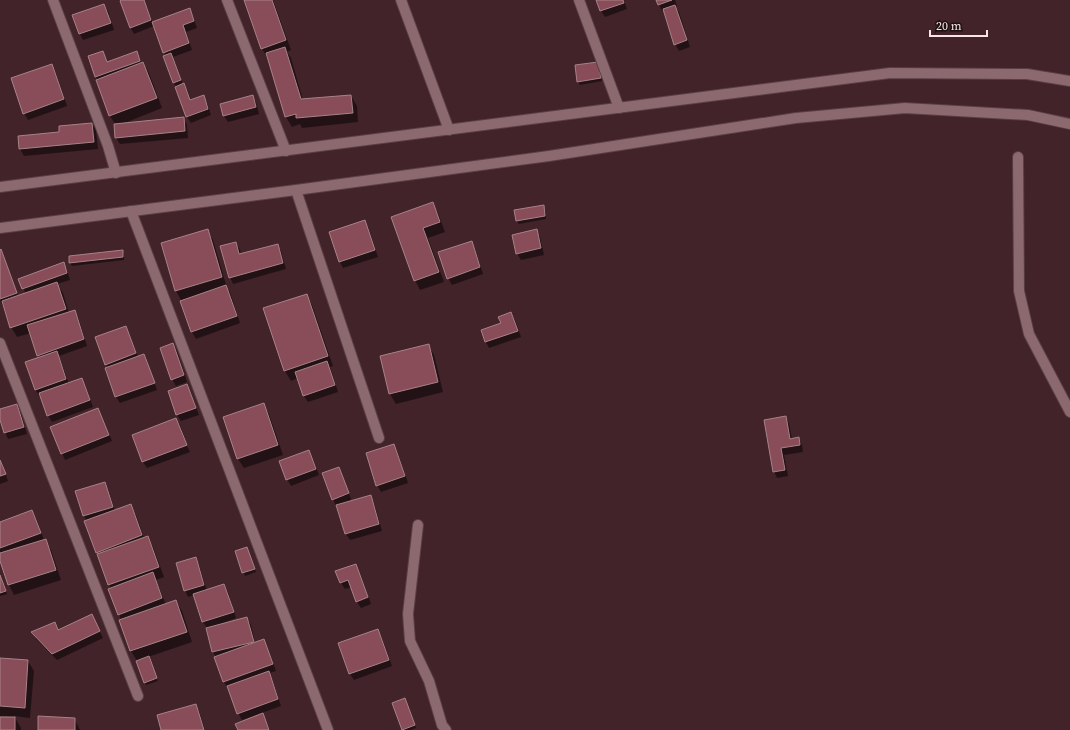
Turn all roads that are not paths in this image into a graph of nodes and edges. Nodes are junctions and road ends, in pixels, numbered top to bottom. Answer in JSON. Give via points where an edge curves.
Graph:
{"nodes":[{"id":1,"x":53,"y":0,"type":"edge"},
{"id":2,"x":227,"y":0,"type":"edge"},
{"id":3,"x":401,"y":0,"type":"edge"},
{"id":4,"x":579,"y":0,"type":"edge"},
{"id":5,"x":1070,"y":81,"type":"edge"},
{"id":6,"x":619,"y":108,"type":"junction"},
{"id":7,"x":1070,"y":124,"type":"edge"},
{"id":8,"x":449,"y":130,"type":"junction"},
{"id":9,"x":286,"y":151,"type":"junction"},
{"id":10,"x":1018,"y":157,"type":"dead end"},
{"id":11,"x":116,"y":173,"type":"junction"},
{"id":12,"x":0,"y":188,"type":"edge"},
{"id":13,"x":296,"y":190,"type":"junction"},
{"id":14,"x":131,"y":211,"type":"junction"},
{"id":15,"x":0,"y":228,"type":"edge"},
{"id":16,"x":0,"y":343,"type":"edge"},
{"id":17,"x":1070,"y":412,"type":"edge"},
{"id":18,"x":379,"y":438,"type":"dead end"},
{"id":19,"x":418,"y":525,"type":"dead end"},
{"id":20,"x":138,"y":696,"type":"dead end"},
{"id":21,"x":328,"y":730,"type":"edge"},
{"id":22,"x":446,"y":730,"type":"edge"}],
"edges":[{"from":1,"to":11,"type":"street"},
{"from":2,"to":9,"type":"street"},
{"from":3,"to":8,"type":"street"},
{"from":4,"to":6,"type":"street"},
{"from":5,"to":6,"type":"street","via":[[1027,74],[890,73]]},
{"from":6,"to":8,"type":"street"},
{"from":7,"to":13,"type":"street","via":[[1028,115],[905,108],[796,118],[549,156]]},
{"from":8,"to":9,"type":"street"},
{"from":9,"to":11,"type":"street"},
{"from":10,"to":17,"type":"street","via":[[1019,291],[1029,334]]},
{"from":11,"to":12,"type":"street"},
{"from":13,"to":14,"type":"street"},
{"from":13,"to":18,"type":"street"},
{"from":14,"to":15,"type":"street"},
{"from":14,"to":21,"type":"street"},
{"from":16,"to":20,"type":"street"},
{"from":19,"to":22,"type":"street","via":[[408,614],[410,641],[429,681],[442,725]]}]}
